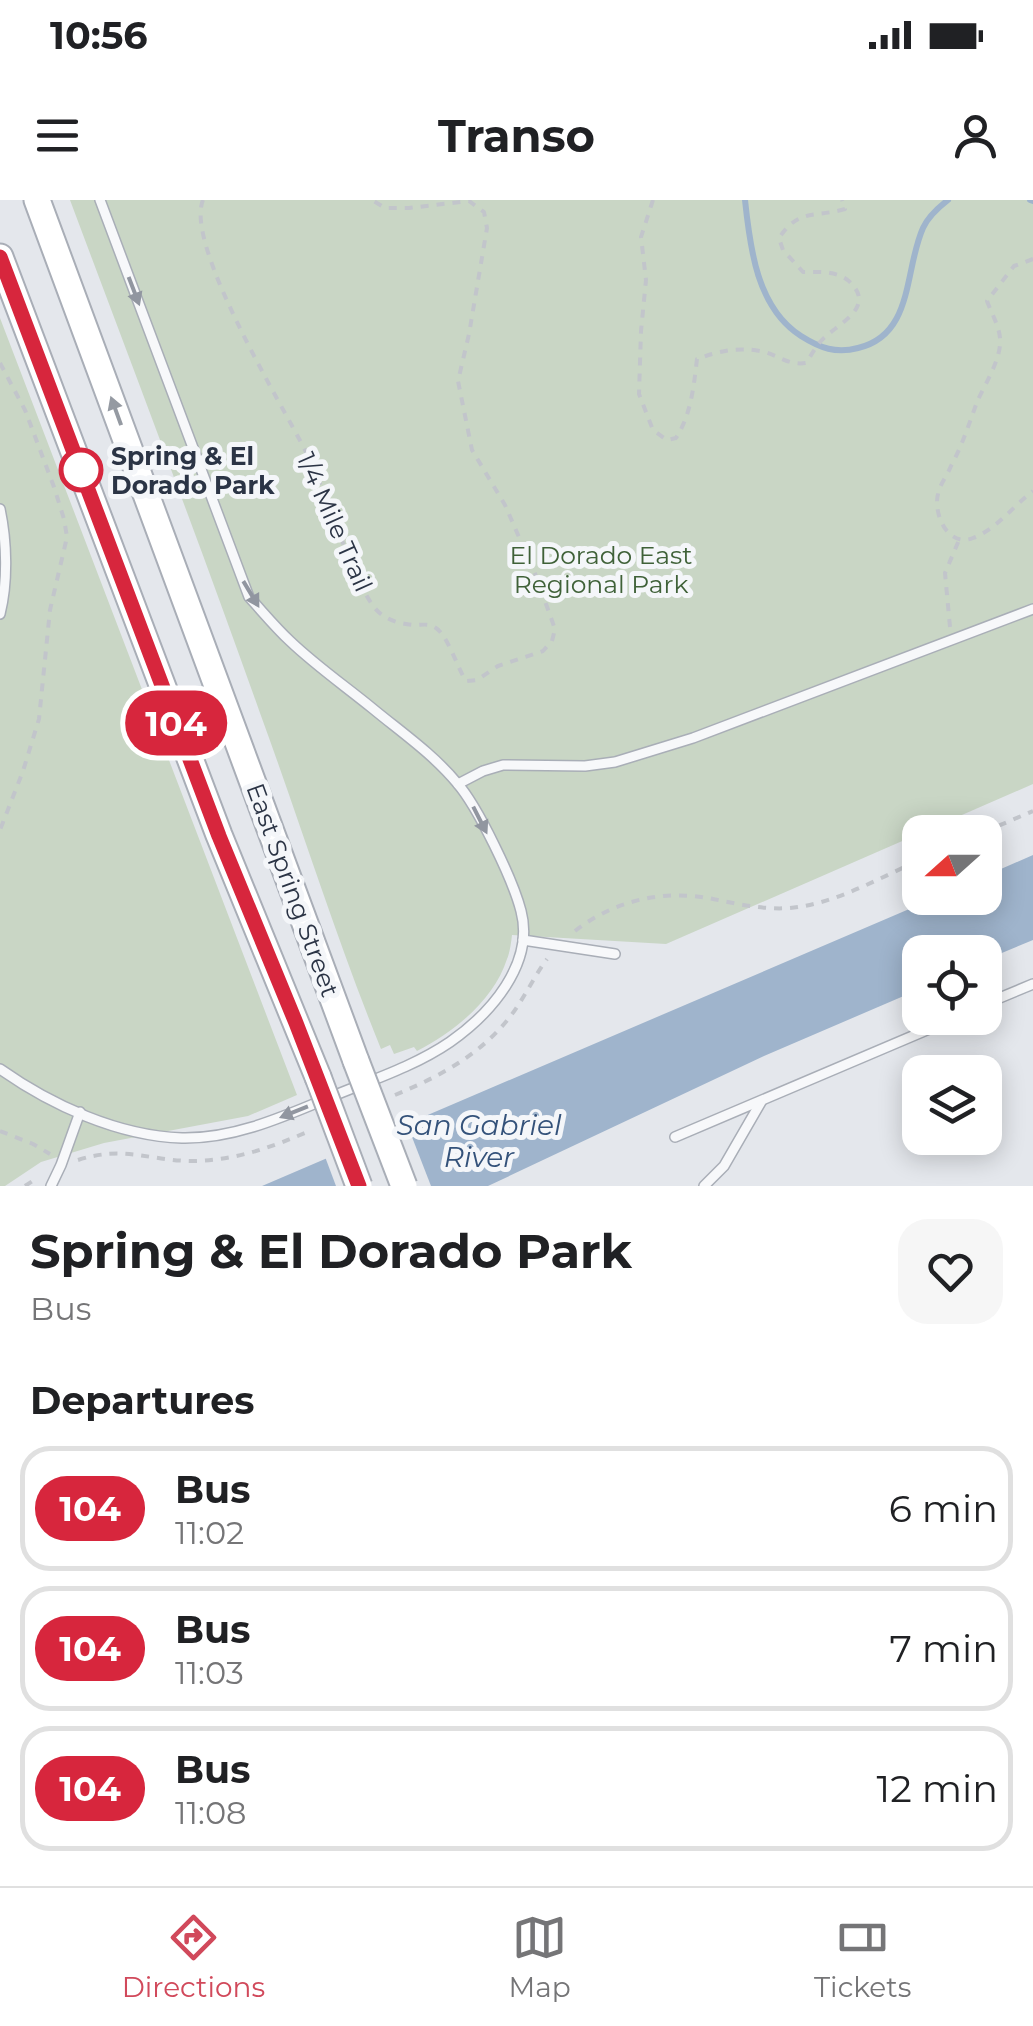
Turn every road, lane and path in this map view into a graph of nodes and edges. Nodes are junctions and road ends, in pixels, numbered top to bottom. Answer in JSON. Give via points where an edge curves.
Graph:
{"nodes":[{"id":1,"x":37,"y":200,"type":"edge"},
{"id":2,"x":100,"y":200,"type":"edge"},
{"id":3,"x":203,"y":200,"type":"edge"},
{"id":4,"x":372,"y":200,"type":"edge"},
{"id":5,"x":653,"y":200,"type":"edge"},
{"id":6,"x":842,"y":200,"type":"edge"},
{"id":7,"x":0,"y":257,"type":"edge"},
{"id":8,"x":1033,"y":259,"type":"edge"},
{"id":9,"x":0,"y":363,"type":"edge"},
{"id":10,"x":1033,"y":491,"type":"edge"},
{"id":11,"x":0,"y":510,"type":"edge"},
{"id":12,"x":959,"y":540,"type":"junction"},
{"id":13,"x":1033,"y":608,"type":"edge"},
{"id":14,"x":0,"y":614,"type":"edge"},
{"id":15,"x":953,"y":639,"type":"junction"},
{"id":16,"x":458,"y":784,"type":"junction"},
{"id":17,"x":1033,"y":811,"type":"edge"},
{"id":18,"x":1002,"y":824,"type":"edge"},
{"id":19,"x":0,"y":830,"type":"edge"},
{"id":20,"x":524,"y":940,"type":"junction"},
{"id":21,"x":614,"y":954,"type":"dead end"},
{"id":22,"x":1033,"y":984,"type":"edge"},
{"id":23,"x":1002,"y":997,"type":"edge"},
{"id":24,"x":914,"y":1035,"type":"edge"},
{"id":25,"x":0,"y":1069,"type":"edge"},
{"id":26,"x":762,"y":1100,"type":"junction"},
{"id":27,"x":80,"y":1112,"type":"junction"},
{"id":28,"x":0,"y":1131,"type":"edge"},
{"id":29,"x":676,"y":1137,"type":"dead end"},
{"id":30,"x":61,"y":1166,"type":"junction"},
{"id":31,"x":51,"y":1186,"type":"edge"},
{"id":32,"x":360,"y":1186,"type":"edge"},
{"id":33,"x":404,"y":1186,"type":"edge"},
{"id":34,"x":704,"y":1186,"type":"edge"}],
"edges":[{"from":33,"to":1,"type":"main road","name":"East Spring Street","one_way":true,"bridge":true},
{"from":2,"to":16,"type":"lane","one_way":true,"via":[[248,597],[291,642]]},
{"from":3,"to":4,"type":"path","name":"1/4 Mile Trail","via":[[205,239],[238,326],[307,455],[372,605],[384,618],[432,624],[466,680],[476,680],[542,650],[556,629],[505,505],[472,450],[458,381],[484,212],[469,201],[385,208]]},
{"from":5,"to":6,"type":"path","via":[[642,237],[640,394],[653,430],[667,440],[682,428],[697,359],[730,350],[806,363],[859,304],[846,278],[803,272],[779,238],[800,216],[845,209]]},
{"from":7,"to":32,"type":"main road","name":"East Spring Street","bridge":true,"via":[[219,836]]},
{"from":8,"to":12,"type":"path","via":[[1014,266],[987,302],[1001,338],[994,366],[936,500],[945,530]]},
{"from":9,"to":19,"type":"path","via":[[25,410],[67,537],[50,610],[39,719]]},
{"from":10,"to":12,"type":"path","via":[[995,526]]},
{"from":11,"to":14,"type":"lane"},
{"from":12,"to":15,"type":"path","via":[[945,573]]},
{"from":13,"to":15,"type":"lane"},
{"from":15,"to":16,"type":"lane","via":[[647,753],[585,766],[503,764]]},
{"from":16,"to":20,"type":"lane","one_way":true,"via":[[509,878]]},
{"from":17,"to":18,"type":"path"},
{"from":20,"to":21,"type":"lane"},
{"from":20,"to":27,"type":"lane","one_way":true,"via":[[501,993],[448,1044],[266,1123],[180,1138],[136,1132]]},
{"from":22,"to":23,"type":"lane"},
{"from":24,"to":26,"type":"lane"},
{"from":25,"to":27,"type":"lane"},
{"from":26,"to":29,"type":"lane"},
{"from":26,"to":34,"type":"lane","via":[[724,1166]]},
{"from":27,"to":30,"type":"lane"},
{"from":28,"to":30,"type":"path","via":[[53,1155]]},
{"from":30,"to":31,"type":"lane"}]}
